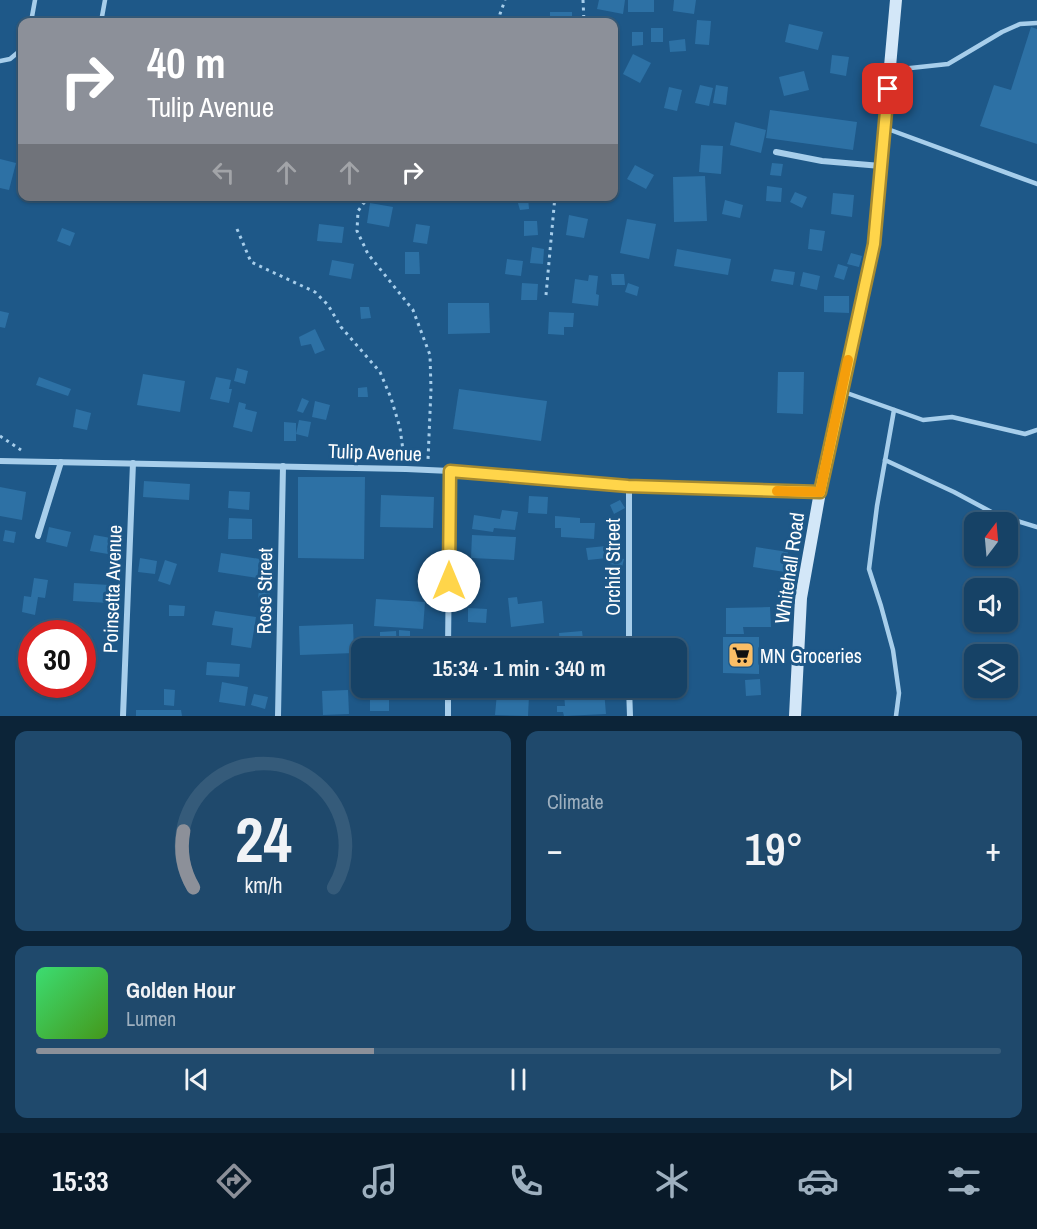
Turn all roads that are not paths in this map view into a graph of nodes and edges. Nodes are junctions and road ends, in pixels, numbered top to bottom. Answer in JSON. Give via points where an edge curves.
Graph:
{"nodes":[{"id":1,"x":35,"y":0,"type":"edge"},
{"id":2,"x":105,"y":0,"type":"edge"},
{"id":3,"x":897,"y":0,"type":"edge"},
{"id":4,"x":32,"y":18,"type":"edge"},
{"id":5,"x":102,"y":18,"type":"edge"},
{"id":6,"x":1037,"y":23,"type":"edge"},
{"id":7,"x":18,"y":52,"type":"edge"},
{"id":8,"x":0,"y":61,"type":"edge"},
{"id":9,"x":889,"y":70,"type":"junction"},
{"id":10,"x":885,"y":128,"type":"junction"},
{"id":11,"x":776,"y":152,"type":"dead end"},
{"id":12,"x":881,"y":166,"type":"junction"},
{"id":13,"x":1037,"y":184,"type":"edge"},
{"id":14,"x":842,"y":391,"type":"junction"},
{"id":15,"x":894,"y":410,"type":"junction"},
{"id":16,"x":1037,"y":430,"type":"edge"},
{"id":17,"x":885,"y":460,"type":"junction"},
{"id":18,"x":0,"y":461,"type":"edge"},
{"id":19,"x":61,"y":462,"type":"junction"},
{"id":20,"x":133,"y":463,"type":"junction"},
{"id":21,"x":283,"y":466,"type":"junction"},
{"id":22,"x":450,"y":471,"type":"junction"},
{"id":23,"x":628,"y":486,"type":"junction"},
{"id":24,"x":820,"y":492,"type":"junction"},
{"id":25,"x":1037,"y":527,"type":"edge"},
{"id":26,"x":38,"y":536,"type":"dead end"},
{"id":27,"x":448,"y":638,"type":"edge"},
{"id":28,"x":629,"y":638,"type":"edge"},
{"id":29,"x":448,"y":698,"type":"edge"},
{"id":30,"x":630,"y":698,"type":"edge"},
{"id":31,"x":123,"y":716,"type":"edge"},
{"id":32,"x":278,"y":716,"type":"edge"},
{"id":33,"x":448,"y":716,"type":"edge"},
{"id":34,"x":630,"y":716,"type":"edge"},
{"id":35,"x":795,"y":716,"type":"edge"},
{"id":36,"x":896,"y":716,"type":"edge"}],
"edges":[{"from":1,"to":4,"type":"lane"},
{"from":2,"to":5,"type":"lane"},
{"from":3,"to":9,"type":"main road","name":"Whitehall Road"},
{"from":6,"to":9,"type":"lane","via":[[1020,24],[1002,32],[948,64]]},
{"from":7,"to":8,"type":"lane"},
{"from":9,"to":10,"type":"main road","name":"Whitehall Road"},
{"from":10,"to":12,"type":"main road","name":"Whitehall Road"},
{"from":10,"to":13,"type":"lane"},
{"from":11,"to":12,"type":"street","via":[[822,162]]},
{"from":12,"to":14,"type":"main road","name":"Whitehall Road","via":[[874,244]]},
{"from":14,"to":15,"type":"lane"},
{"from":14,"to":24,"type":"main road","name":"Whitehall Road"},
{"from":15,"to":16,"type":"lane","via":[[922,420],[952,417],[1025,434]]},
{"from":15,"to":17,"type":"lane"},
{"from":17,"to":25,"type":"lane","via":[[997,515]]},
{"from":17,"to":36,"type":"lane","via":[[869,569],[893,650],[899,693]]},
{"from":18,"to":19,"type":"street","name":"Tulip Avenue"},
{"from":19,"to":20,"type":"street","name":"Tulip Avenue"},
{"from":19,"to":26,"type":"street"},
{"from":20,"to":21,"type":"street","name":"Tulip Avenue"},
{"from":20,"to":31,"type":"street","name":"Poinsetta Avenue"},
{"from":21,"to":22,"type":"street","name":"Tulip Avenue"},
{"from":21,"to":32,"type":"street","name":"Rose Street"},
{"from":22,"to":23,"type":"street","name":"Tulip Avenue"},
{"from":22,"to":27,"type":"street"},
{"from":23,"to":24,"type":"street","name":"Tulip Avenue"},
{"from":23,"to":28,"type":"street","name":"Orchid Street"},
{"from":24,"to":35,"type":"main road","name":"Whitehall Road","via":[[801,598]]},
{"from":29,"to":33,"type":"street"},
{"from":30,"to":34,"type":"street"}]}
